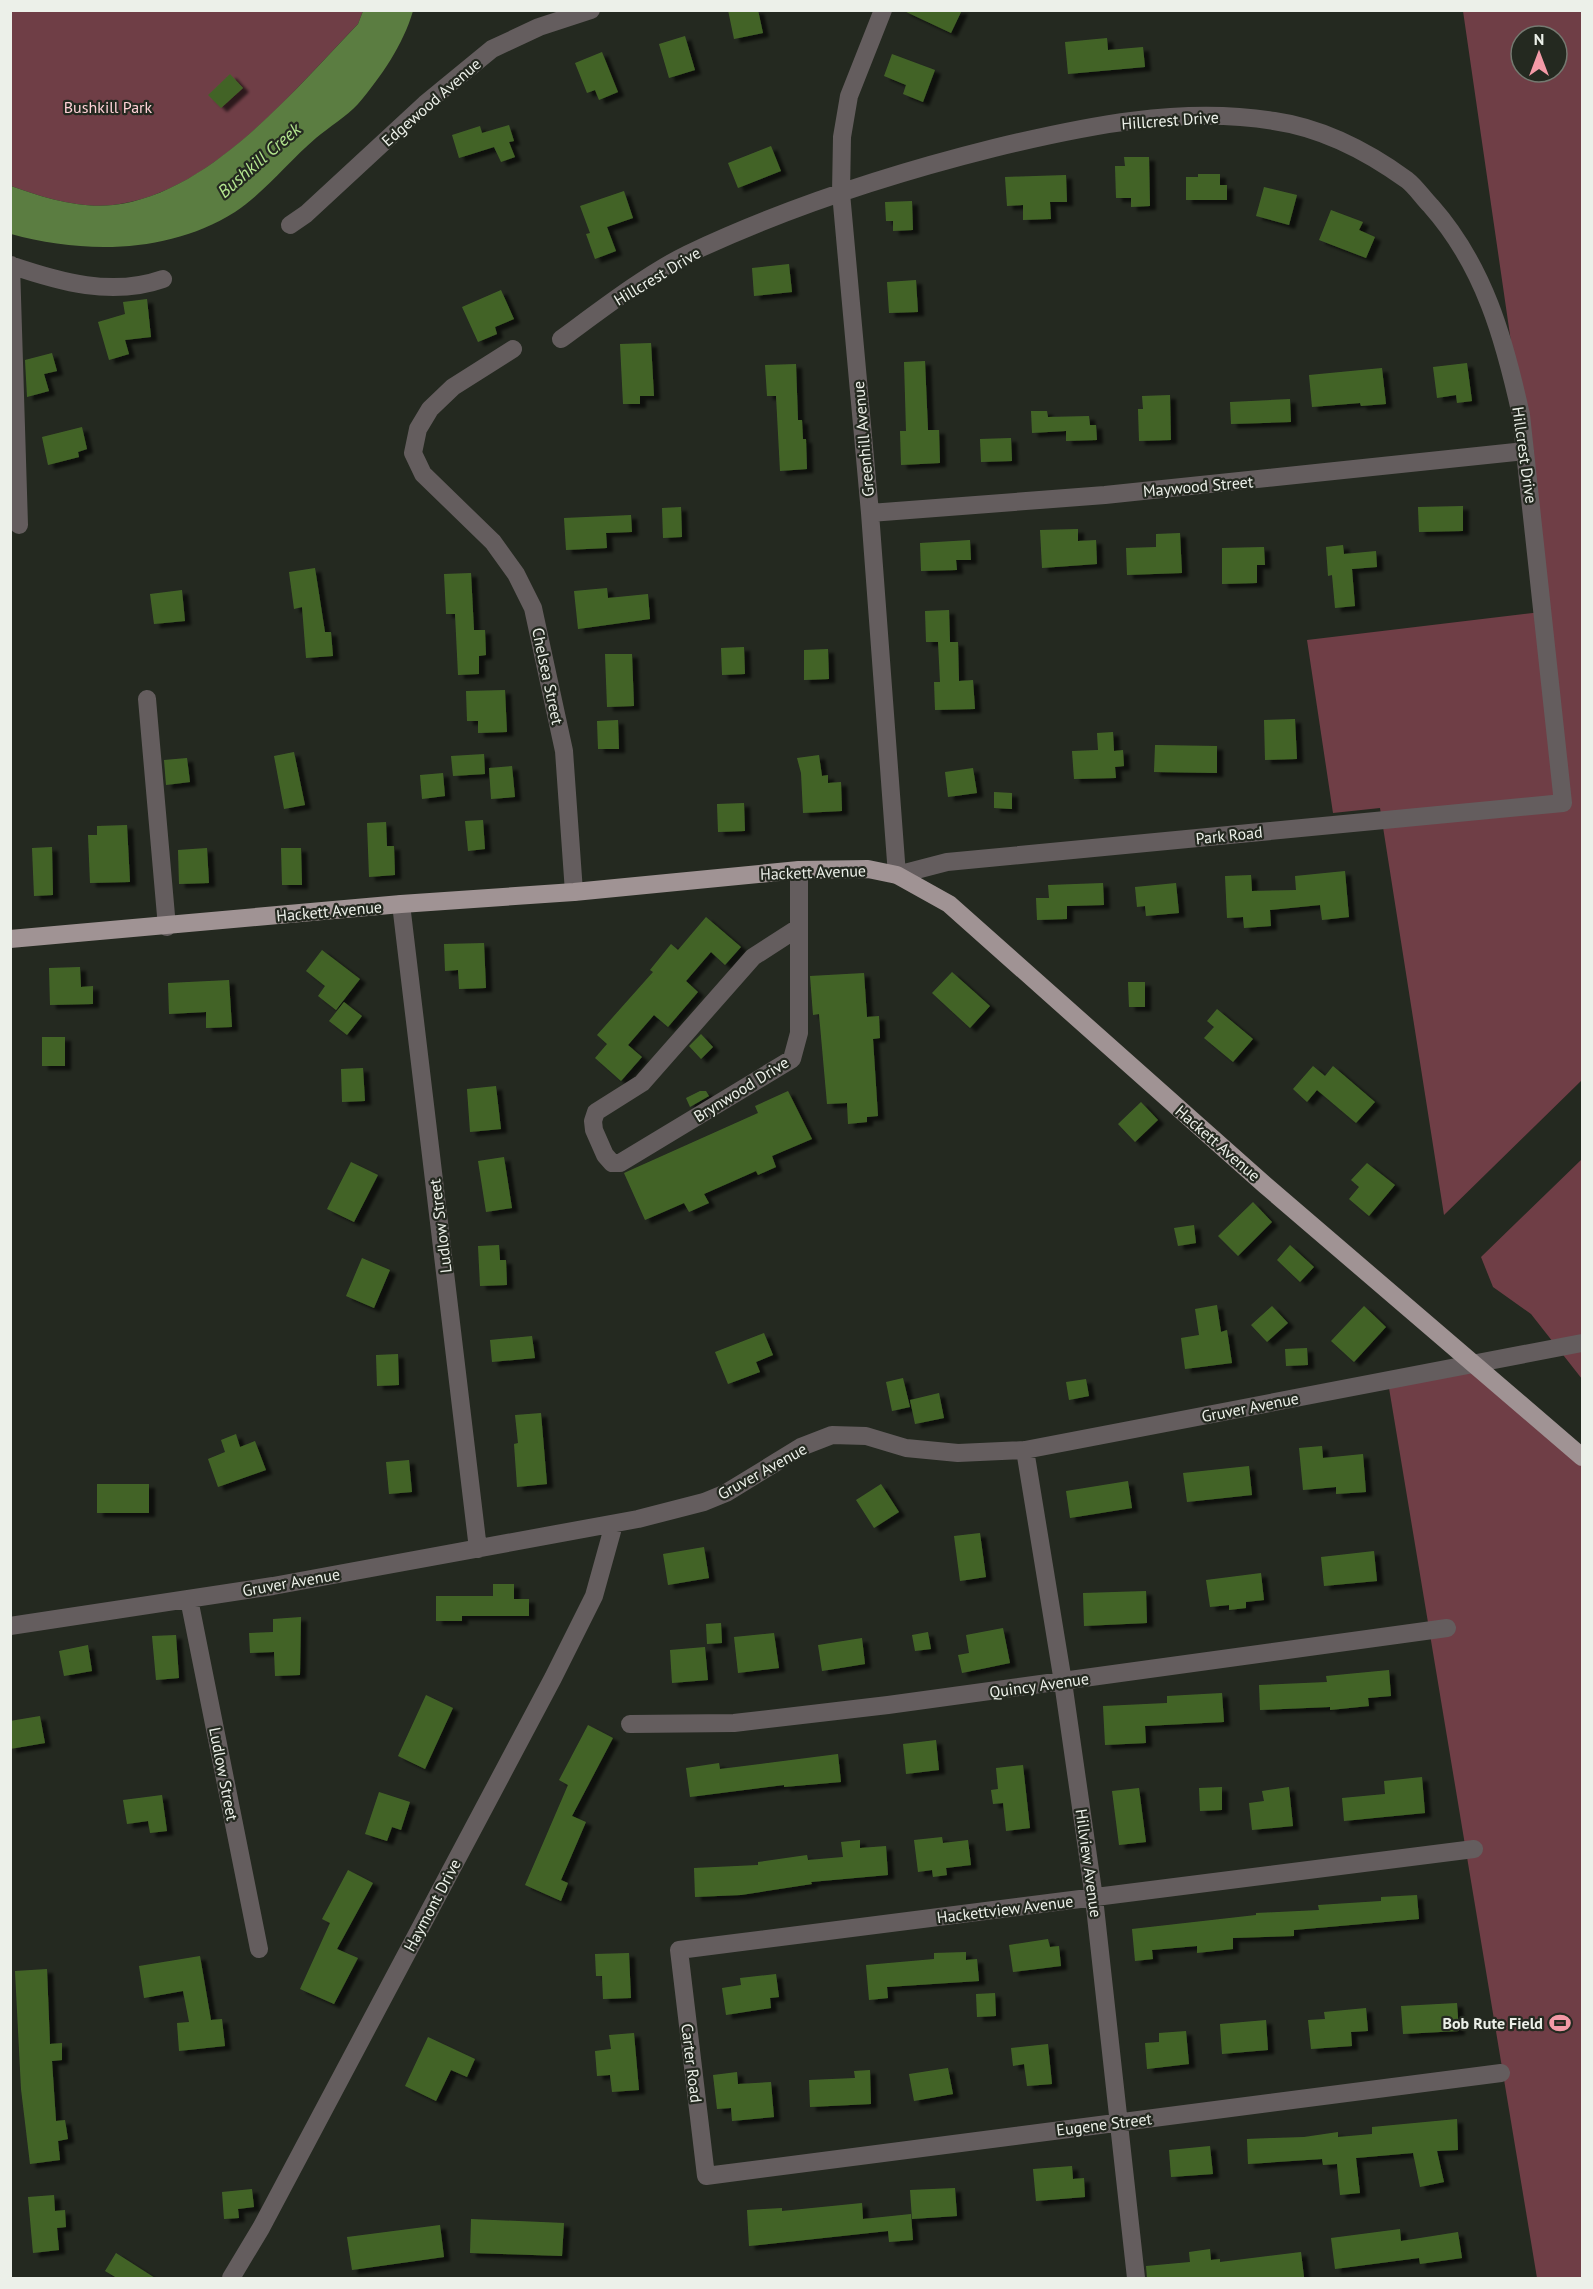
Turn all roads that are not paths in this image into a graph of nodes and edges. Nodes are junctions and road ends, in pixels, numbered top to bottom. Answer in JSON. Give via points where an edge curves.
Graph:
{"nodes":[{"id":1,"x":591,"y":10,"type":"edge"},
{"id":2,"x":883,"y":10,"type":"edge"},
{"id":3,"x":841,"y":193,"type":"junction"},
{"id":4,"x":290,"y":225,"type":"dead end"},
{"id":5,"x":11,"y":265,"type":"edge"},
{"id":6,"x":163,"y":279,"type":"dead end"},
{"id":7,"x":561,"y":339,"type":"dead end"},
{"id":8,"x":513,"y":349,"type":"dead end"},
{"id":9,"x":1525,"y":451,"type":"junction"},
{"id":10,"x":870,"y":513,"type":"junction"},
{"id":11,"x":20,"y":525,"type":"dead end"},
{"id":12,"x":147,"y":699,"type":"dead end"},
{"id":13,"x":1563,"y":803,"type":"joint"},
{"id":14,"x":799,"y":870,"type":"junction"},
{"id":15,"x":897,"y":875,"type":"junction"},
{"id":16,"x":574,"y":892,"type":"junction"},
{"id":17,"x":401,"y":904,"type":"junction"},
{"id":18,"x":166,"y":927,"type":"junction"},
{"id":19,"x":798,"y":928,"type":"junction"},
{"id":20,"x":10,"y":939,"type":"edge"},
{"id":21,"x":1582,"y":1343,"type":"edge"},
{"id":22,"x":1475,"y":1365,"type":"junction"},
{"id":23,"x":1025,"y":1450,"type":"junction"},
{"id":24,"x":1582,"y":1457,"type":"edge"},
{"id":25,"x":614,"y":1524,"type":"junction"},
{"id":26,"x":478,"y":1549,"type":"junction"},
{"id":27,"x":189,"y":1599,"type":"junction"},
{"id":28,"x":10,"y":1626,"type":"edge"},
{"id":29,"x":1447,"y":1628,"type":"dead end"},
{"id":30,"x":1063,"y":1682,"type":"junction"},
{"id":31,"x":630,"y":1725,"type":"dead end"},
{"id":32,"x":1474,"y":1849,"type":"dead end"},
{"id":33,"x":1094,"y":1898,"type":"junction"},
{"id":34,"x":259,"y":1949,"type":"dead end"},
{"id":35,"x":678,"y":1950,"type":"joint"},
{"id":36,"x":1501,"y":2073,"type":"dead end"},
{"id":37,"x":1119,"y":2122,"type":"junction"},
{"id":38,"x":706,"y":2176,"type":"joint"},
{"id":39,"x":231,"y":2278,"type":"edge"},
{"id":40,"x":1136,"y":2278,"type":"edge"}],
"edges":[{"from":1,"to":4,"type":"street","name":"Edgewood Avenue","via":[[539,27],[492,50],[425,104]]},
{"from":2,"to":3,"type":"street","name":"Greenhill Avenue","via":[[849,96],[842,136]]},
{"from":3,"to":7,"type":"street","name":"Hillcrest Drive","via":[[685,255]]},
{"from":3,"to":9,"type":"street","name":"Hillcrest Drive","via":[[945,160],[1067,130],[1137,121],[1209,116],[1275,121],[1340,138],[1409,182],[1446,223],[1480,277],[1509,362]]},
{"from":3,"to":10,"type":"street","name":"Greenhill Avenue"},
{"from":5,"to":6,"type":"street","via":[[87,287],[146,285]]},
{"from":5,"to":11,"type":"street"},
{"from":8,"to":16,"type":"street","name":"Chelsea Street","via":[[453,387],[430,409],[418,429],[413,453],[423,474],[493,542],[516,574],[533,608],[564,751]]},
{"from":9,"to":10,"type":"street","name":"Maywood Street","via":[[1150,490]]},
{"from":9,"to":13,"type":"street","name":"Hillcrest Drive"},
{"from":10,"to":15,"type":"street","name":"Greenhill Avenue"},
{"from":12,"to":18,"type":"street"},
{"from":13,"to":15,"type":"street","name":"Park Road","via":[[947,862]]},
{"from":14,"to":15,"type":"main road","name":"Hackett Avenue","via":[[868,869]]},
{"from":14,"to":16,"type":"main road","name":"Hackett Avenue"},
{"from":14,"to":19,"type":"street","name":"Brynwood Drive"},
{"from":15,"to":22,"type":"main road","name":"Hackett Avenue","via":[[949,904],[1265,1185]]},
{"from":16,"to":17,"type":"main road","name":"Hackett Avenue"},
{"from":17,"to":18,"type":"main road","name":"Hackett Avenue"},
{"from":17,"to":26,"type":"street","name":"Ludlow Street"},
{"from":18,"to":20,"type":"main road","name":"Hackett Avenue"},
{"from":19,"to":19,"type":"street","name":"Brynwood Drive","via":[[799,1033],[792,1059],[621,1164],[612,1164],[594,1130],[596,1112],[642,1083],[753,957]]},
{"from":21,"to":22,"type":"street","name":"Gruver Avenue"},
{"from":22,"to":23,"type":"street","name":"Gruver Avenue"},
{"from":22,"to":24,"type":"main road","name":"Hackett Avenue"},
{"from":23,"to":25,"type":"street","name":"Gruver Avenue","via":[[938,1452],[866,1437],[832,1435],[801,1447],[726,1493],[704,1502]]},
{"from":23,"to":30,"type":"street","name":"Hillview Avenue"},
{"from":25,"to":26,"type":"street","name":"Gruver Avenue"},
{"from":25,"to":39,"type":"street","name":"Haymont Drive","via":[[594,1596],[554,1678]]},
{"from":26,"to":27,"type":"street","name":"Gruver Avenue"},
{"from":27,"to":28,"type":"street","name":"Gruver Avenue"},
{"from":27,"to":34,"type":"street","name":"Ludlow Street"},
{"from":29,"to":30,"type":"street","name":"Quincy Avenue"},
{"from":30,"to":31,"type":"street","name":"Quincy Avenue","via":[[734,1723]]},
{"from":30,"to":33,"type":"street","name":"Hillview Avenue"},
{"from":32,"to":33,"type":"street","name":"Hackettview Avenue"},
{"from":33,"to":35,"type":"street","name":"Hackettview Avenue"},
{"from":33,"to":37,"type":"street","name":"Hillview Avenue"},
{"from":35,"to":38,"type":"street","name":"Carter Road"},
{"from":36,"to":37,"type":"street","name":"Eugene Street"},
{"from":37,"to":38,"type":"street","name":"Eugene Street"},
{"from":37,"to":40,"type":"street","name":"Hillview Avenue"}]}
